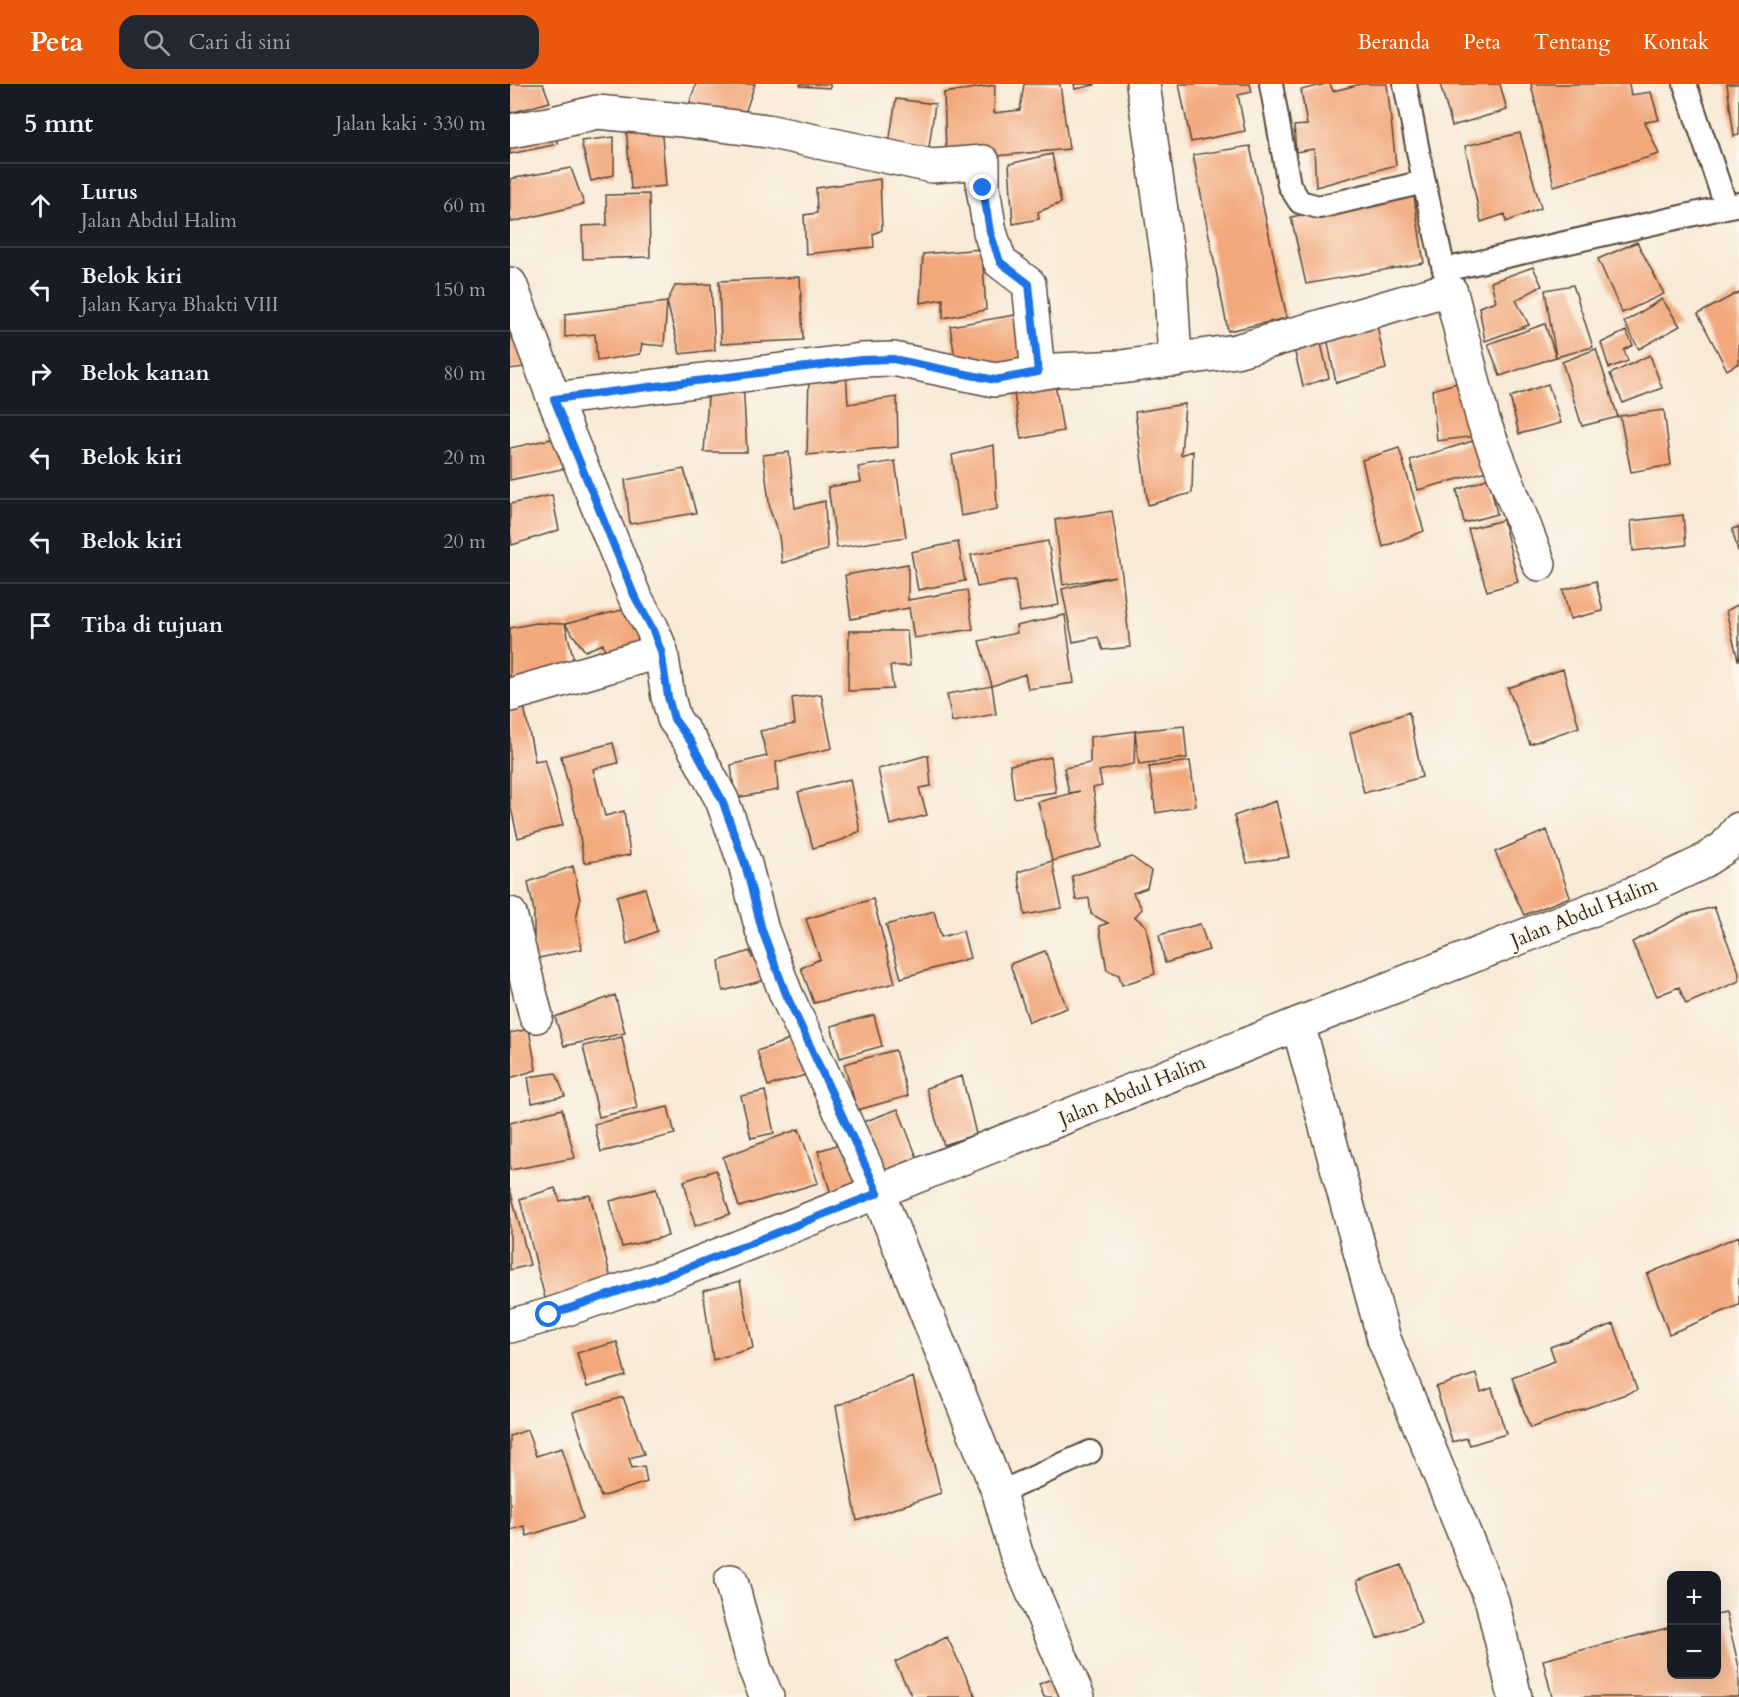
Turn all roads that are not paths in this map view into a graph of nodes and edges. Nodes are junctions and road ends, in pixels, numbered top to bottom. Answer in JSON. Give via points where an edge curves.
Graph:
{"nodes":[{"id":1,"x":1143,"y":84,"type":"edge"},
{"id":2,"x":1271,"y":84,"type":"edge"},
{"id":3,"x":1405,"y":84,"type":"edge"},
{"id":4,"x":1685,"y":84,"type":"edge"},
{"id":5,"x":596,"y":98,"type":"edge"},
{"id":6,"x":510,"y":131,"type":"edge"},
{"id":7,"x":1424,"y":182,"type":"junction"},
{"id":8,"x":1733,"y":205,"type":"edge"},
{"id":9,"x":510,"y":284,"type":"edge"},
{"id":10,"x":1175,"y":360,"type":"junction"},
{"id":11,"x":1038,"y":372,"type":"junction"},
{"id":12,"x":554,"y":399,"type":"junction"},
{"id":13,"x":1539,"y":564,"type":"dead end"},
{"id":14,"x":661,"y":651,"type":"junction"},
{"id":15,"x":510,"y":695,"type":"edge"},
{"id":16,"x":1739,"y":829,"type":"edge"},
{"id":17,"x":510,"y":914,"type":"edge"},
{"id":18,"x":536,"y":1016,"type":"dead end"},
{"id":19,"x":1298,"y":1024,"type":"junction"},
{"id":20,"x":878,"y":1193,"type":"junction"},
{"id":21,"x":510,"y":1326,"type":"edge"},
{"id":22,"x":1090,"y":1452,"type":"dead end"},
{"id":23,"x":999,"y":1493,"type":"junction"},
{"id":24,"x":731,"y":1581,"type":"dead end"},
{"id":25,"x":767,"y":1697,"type":"edge"},
{"id":26,"x":1078,"y":1697,"type":"edge"},
{"id":27,"x":1515,"y":1697,"type":"edge"}],
"edges":[{"from":1,"to":10,"type":"street","via":[[1170,274]]},
{"from":2,"to":7,"type":"lane","via":[[1289,185],[1300,202],[1319,207]]},
{"from":3,"to":7,"type":"lane"},
{"from":4,"to":8,"type":"lane"},
{"from":5,"to":6,"type":"street","via":[[553,123]]},
{"from":5,"to":11,"type":"street","via":[[682,120],[767,131],[932,166],[984,162],[983,188],[990,232],[1000,262],[1029,284]]},
{"from":7,"to":8,"type":"lane","via":[[1444,270]]},
{"from":9,"to":12,"type":"street"},
{"from":10,"to":11,"type":"street"},
{"from":10,"to":13,"type":"street","via":[[1236,351],[1434,293],[1451,292],[1483,420]]},
{"from":11,"to":12,"type":"street","via":[[995,380],[893,359],[861,360]]},
{"from":12,"to":14,"type":"street"},
{"from":14,"to":15,"type":"street"},
{"from":14,"to":20,"type":"street","via":[[674,719],[722,800],[786,994]]},
{"from":16,"to":19,"type":"street","name":"Jalan Abdul Halim","via":[[1725,847],[1700,864],[1650,887]]},
{"from":17,"to":18,"type":"street"},
{"from":19,"to":20,"type":"street","name":"Jalan Abdul Halim"},
{"from":19,"to":27,"type":"street","via":[[1384,1339],[1492,1601]]},
{"from":20,"to":21,"type":"street","name":"Jalan Abdul Halim","via":[[679,1271]]},
{"from":20,"to":23,"type":"street"},
{"from":22,"to":23,"type":"lane"},
{"from":23,"to":26,"type":"street","via":[[1016,1553]]},
{"from":24,"to":25,"type":"street","via":[[754,1669]]}]}
